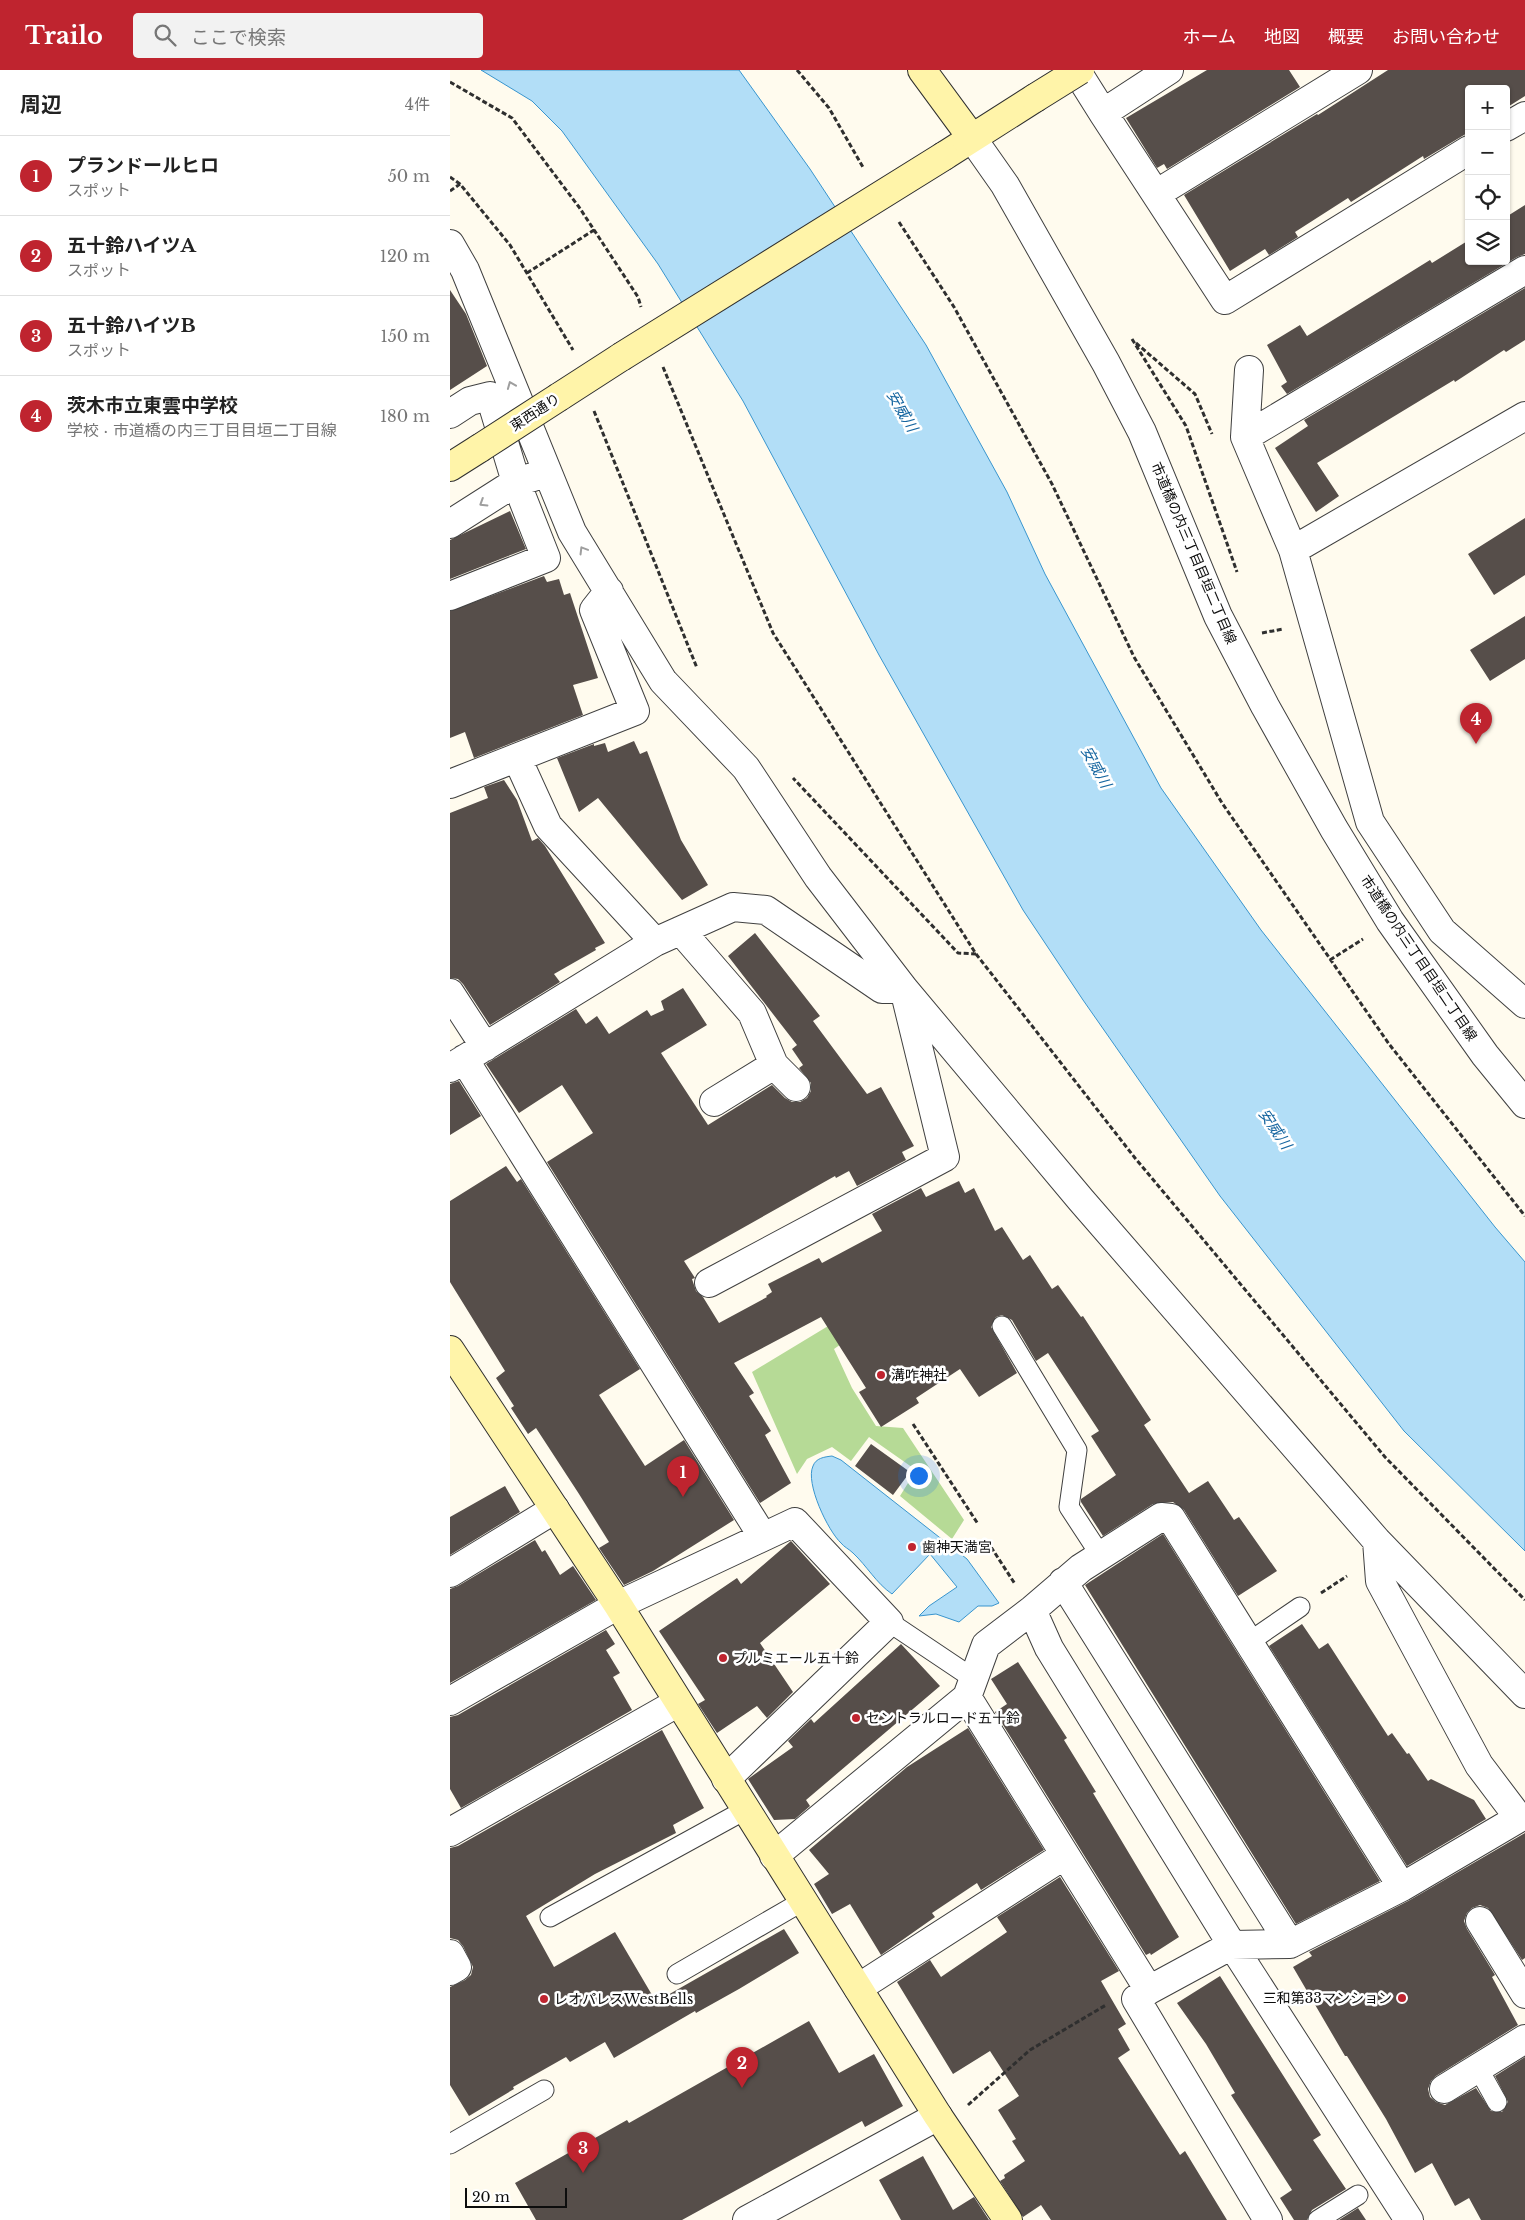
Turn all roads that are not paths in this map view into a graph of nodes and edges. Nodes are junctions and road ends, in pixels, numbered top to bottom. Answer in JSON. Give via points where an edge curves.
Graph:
{"nodes":[{"id":1,"x":922,"y":70,"type":"edge"},
{"id":2,"x":1078,"y":70,"type":"edge"},
{"id":3,"x":1169,"y":70,"type":"edge"},
{"id":4,"x":1358,"y":70,"type":"edge"},
{"id":5,"x":1103,"y":113,"type":"junction"},
{"id":6,"x":1525,"y":116,"type":"edge"},
{"id":7,"x":1510,"y":125,"type":"edge"},
{"id":8,"x":972,"y":138,"type":"junction"},
{"id":9,"x":1465,"y":152,"type":"edge"},
{"id":10,"x":1156,"y":194,"type":"junction"},
{"id":11,"x":450,"y":244,"type":"edge"},
{"id":12,"x":1525,"y":270,"type":"edge"},
{"id":13,"x":1249,"y":370,"type":"dead end"},
{"id":14,"x":450,"y":414,"type":"edge"},
{"id":15,"x":1525,"y":416,"type":"edge"},
{"id":16,"x":1245,"y":437,"type":"junction"},
{"id":17,"x":450,"y":467,"type":"edge"},
{"id":18,"x":546,"y":473,"type":"junction"},
{"id":19,"x":516,"y":482,"type":"junction"},
{"id":20,"x":450,"y":524,"type":"edge"},
{"id":21,"x":1293,"y":550,"type":"junction"},
{"id":22,"x":609,"y":592,"type":"junction"},
{"id":23,"x":450,"y":596,"type":"edge"},
{"id":24,"x":518,"y":758,"type":"junction"},
{"id":25,"x":450,"y":784,"type":"edge"},
{"id":26,"x":1400,"y":869,"type":"junction"},
{"id":27,"x":1369,"y":887,"type":"junction"},
{"id":28,"x":681,"y":932,"type":"junction"},
{"id":29,"x":655,"y":942,"type":"junction"},
{"id":30,"x":904,"y":989,"type":"junction"},
{"id":31,"x":450,"y":993,"type":"edge"},
{"id":32,"x":1525,"y":1004,"type":"edge"},
{"id":33,"x":466,"y":1058,"type":"edge"},
{"id":34,"x":774,"y":1064,"type":"junction"},
{"id":35,"x":796,"y":1087,"type":"dead end"},
{"id":36,"x":714,"y":1102,"type":"dead end"},
{"id":37,"x":1525,"y":1104,"type":"edge"},
{"id":38,"x":709,"y":1283,"type":"dead end"},
{"id":39,"x":1002,"y":1326,"type":"dead end"},
{"id":40,"x":450,"y":1350,"type":"edge"},
{"id":41,"x":555,"y":1509,"type":"junction"},
{"id":42,"x":763,"y":1537,"type":"junction"},
{"id":43,"x":1377,"y":1541,"type":"junction"},
{"id":44,"x":1101,"y":1556,"type":"junction"},
{"id":45,"x":450,"y":1573,"type":"edge"},
{"id":46,"x":1063,"y":1582,"type":"junction"},
{"id":47,"x":618,"y":1605,"type":"junction"},
{"id":48,"x":1300,"y":1607,"type":"road end"},
{"id":49,"x":1032,"y":1610,"type":"junction"},
{"id":50,"x":889,"y":1622,"type":"junction"},
{"id":51,"x":1249,"y":1642,"type":"junction"},
{"id":52,"x":971,"y":1688,"type":"junction"},
{"id":53,"x":1525,"y":1694,"type":"edge"},
{"id":54,"x":450,"y":1701,"type":"edge"},
{"id":55,"x":677,"y":1703,"type":"junction"},
{"id":56,"x":726,"y":1779,"type":"junction"},
{"id":57,"x":745,"y":1810,"type":"junction"},
{"id":58,"x":1522,"y":1820,"type":"edge"},
{"id":59,"x":450,"y":1832,"type":"edge"},
{"id":60,"x":1065,"y":1855,"type":"junction"},
{"id":61,"x":774,"y":1856,"type":"junction"},
{"id":62,"x":1402,"y":1887,"type":"junction"},
{"id":63,"x":803,"y":1901,"type":"junction"},
{"id":64,"x":550,"y":1916,"type":"dead end"},
{"id":65,"x":1480,"y":1921,"type":"dead end"},
{"id":66,"x":1290,"y":1944,"type":"junction"},
{"id":67,"x":1232,"y":1945,"type":"junction"},
{"id":68,"x":450,"y":1954,"type":"edge"},
{"id":69,"x":450,"y":1972,"type":"edge"},
{"id":70,"x":677,"y":1974,"type":"dead end"},
{"id":71,"x":1522,"y":1982,"type":"edge"},
{"id":72,"x":858,"y":1988,"type":"junction"},
{"id":73,"x":1143,"y":1995,"type":"junction"},
{"id":74,"x":1525,"y":2039,"type":"edge"},
{"id":75,"x":1478,"y":2068,"type":"junction"},
{"id":76,"x":1444,"y":2089,"type":"dead end"},
{"id":77,"x":544,"y":2090,"type":"dead end"},
{"id":78,"x":1497,"y":2102,"type":"dead end"},
{"id":79,"x":942,"y":2121,"type":"junction"},
{"id":80,"x":450,"y":2144,"type":"edge"},
{"id":81,"x":1358,"y":2195,"type":"dead end"},
{"id":82,"x":747,"y":2220,"type":"edge"},
{"id":83,"x":1008,"y":2220,"type":"edge"},
{"id":84,"x":1268,"y":2220,"type":"edge"},
{"id":85,"x":1318,"y":2220,"type":"edge"},
{"id":86,"x":1409,"y":2220,"type":"edge"}],
"edges":[{"from":1,"to":8,"type":"street","name":"市道橋の内三丁目目垣二丁目線"},
{"from":2,"to":5,"type":"street"},
{"from":2,"to":8,"type":"street","name":"東西通り","bridge":true},
{"from":3,"to":5,"type":"street"},
{"from":4,"to":10,"type":"street"},
{"from":5,"to":10,"type":"street"},
{"from":6,"to":7,"type":"street"},
{"from":8,"to":17,"type":"street","name":"東西通り","bridge":true},
{"from":8,"to":27,"type":"street","name":"市道橋の内三丁目目垣二丁目線","via":[[1005,185],[1106,363],[1142,432],[1218,616],[1264,706]]},
{"from":9,"to":10,"type":"street","via":[[1225,300]]},
{"from":18,"to":11,"type":"street","one_way":true,"via":[[465,270]]},
{"from":12,"to":16,"type":"street"},
{"from":13,"to":16,"type":"street"},
{"from":14,"to":19,"type":"street","via":[[470,401],[490,396]]},
{"from":15,"to":21,"type":"street"},
{"from":16,"to":21,"type":"street"},
{"from":18,"to":19,"type":"street"},
{"from":22,"to":18,"type":"street","one_way":true,"via":[[572,532]]},
{"from":19,"to":20,"type":"street","one_way":true},
{"from":19,"to":23,"type":"street","via":[[546,558]]},
{"from":21,"to":26,"type":"street","via":[[1370,822]]},
{"from":22,"to":24,"type":"street","via":[[594,610],[635,712]]},
{"from":22,"to":30,"type":"street","via":[[663,682],[746,768],[818,877]]},
{"from":24,"to":25,"type":"street"},
{"from":24,"to":29,"type":"street","via":[[548,826]]},
{"from":26,"to":27,"type":"street"},
{"from":26,"to":32,"type":"street","via":[[1442,931]]},
{"from":27,"to":37,"type":"street","name":"市道橋の内三丁目目垣二丁目線","via":[[1485,1055]]},
{"from":28,"to":29,"type":"street"},
{"from":28,"to":30,"type":"street","via":[[733,907],[766,910],[882,989]]},
{"from":28,"to":34,"type":"street","via":[[752,1013]]},
{"from":29,"to":33,"type":"street"},
{"from":30,"to":38,"type":"street","via":[[945,1156]]},
{"from":30,"to":43,"type":"street","via":[[1081,1200]]},
{"from":31,"to":33,"type":"street"},
{"from":33,"to":42,"type":"street"},
{"from":34,"to":35,"type":"street"},
{"from":34,"to":36,"type":"street"},
{"from":39,"to":44,"type":"lane","via":[[1077,1450],[1069,1507]]},
{"from":40,"to":41,"type":"street"},
{"from":41,"to":45,"type":"street"},
{"from":41,"to":47,"type":"street"},
{"from":42,"to":47,"type":"street"},
{"from":42,"to":50,"type":"street","via":[[795,1522]]},
{"from":43,"to":53,"type":"street"},
{"from":43,"to":58,"type":"street","via":[[1380,1581],[1479,1765]]},
{"from":44,"to":46,"type":"street"},
{"from":44,"to":51,"type":"street","via":[[1161,1517],[1171,1518]]},
{"from":46,"to":49,"type":"street"},
{"from":46,"to":66,"type":"street"},
{"from":47,"to":54,"type":"street"},
{"from":47,"to":55,"type":"street"},
{"from":48,"to":51,"type":"lane"},
{"from":49,"to":52,"type":"street","via":[[986,1645]]},
{"from":49,"to":67,"type":"street","via":[[1049,1648]]},
{"from":50,"to":52,"type":"lane"},
{"from":50,"to":56,"type":"street"},
{"from":51,"to":62,"type":"street"},
{"from":52,"to":60,"type":"street"},
{"from":52,"to":61,"type":"street"},
{"from":55,"to":56,"type":"street"},
{"from":55,"to":59,"type":"street"},
{"from":56,"to":57,"type":"street"},
{"from":57,"to":61,"type":"street"},
{"from":57,"to":64,"type":"lane"},
{"from":58,"to":62,"type":"street"},
{"from":60,"to":72,"type":"street"},
{"from":60,"to":73,"type":"street"},
{"from":61,"to":63,"type":"street"},
{"from":62,"to":66,"type":"street"},
{"from":63,"to":70,"type":"lane"},
{"from":63,"to":72,"type":"street"},
{"from":65,"to":71,"type":"street"},
{"from":66,"to":67,"type":"street"},
{"from":67,"to":73,"type":"street"},
{"from":67,"to":86,"type":"street"},
{"from":68,"to":69,"type":"street","via":[[457,1967]]},
{"from":72,"to":79,"type":"street"},
{"from":73,"to":84,"type":"street"},
{"from":74,"to":75,"type":"street"},
{"from":75,"to":76,"type":"street"},
{"from":75,"to":78,"type":"lane"},
{"from":77,"to":80,"type":"lane"},
{"from":79,"to":82,"type":"street"},
{"from":79,"to":83,"type":"street"},
{"from":81,"to":85,"type":"lane"}]}
